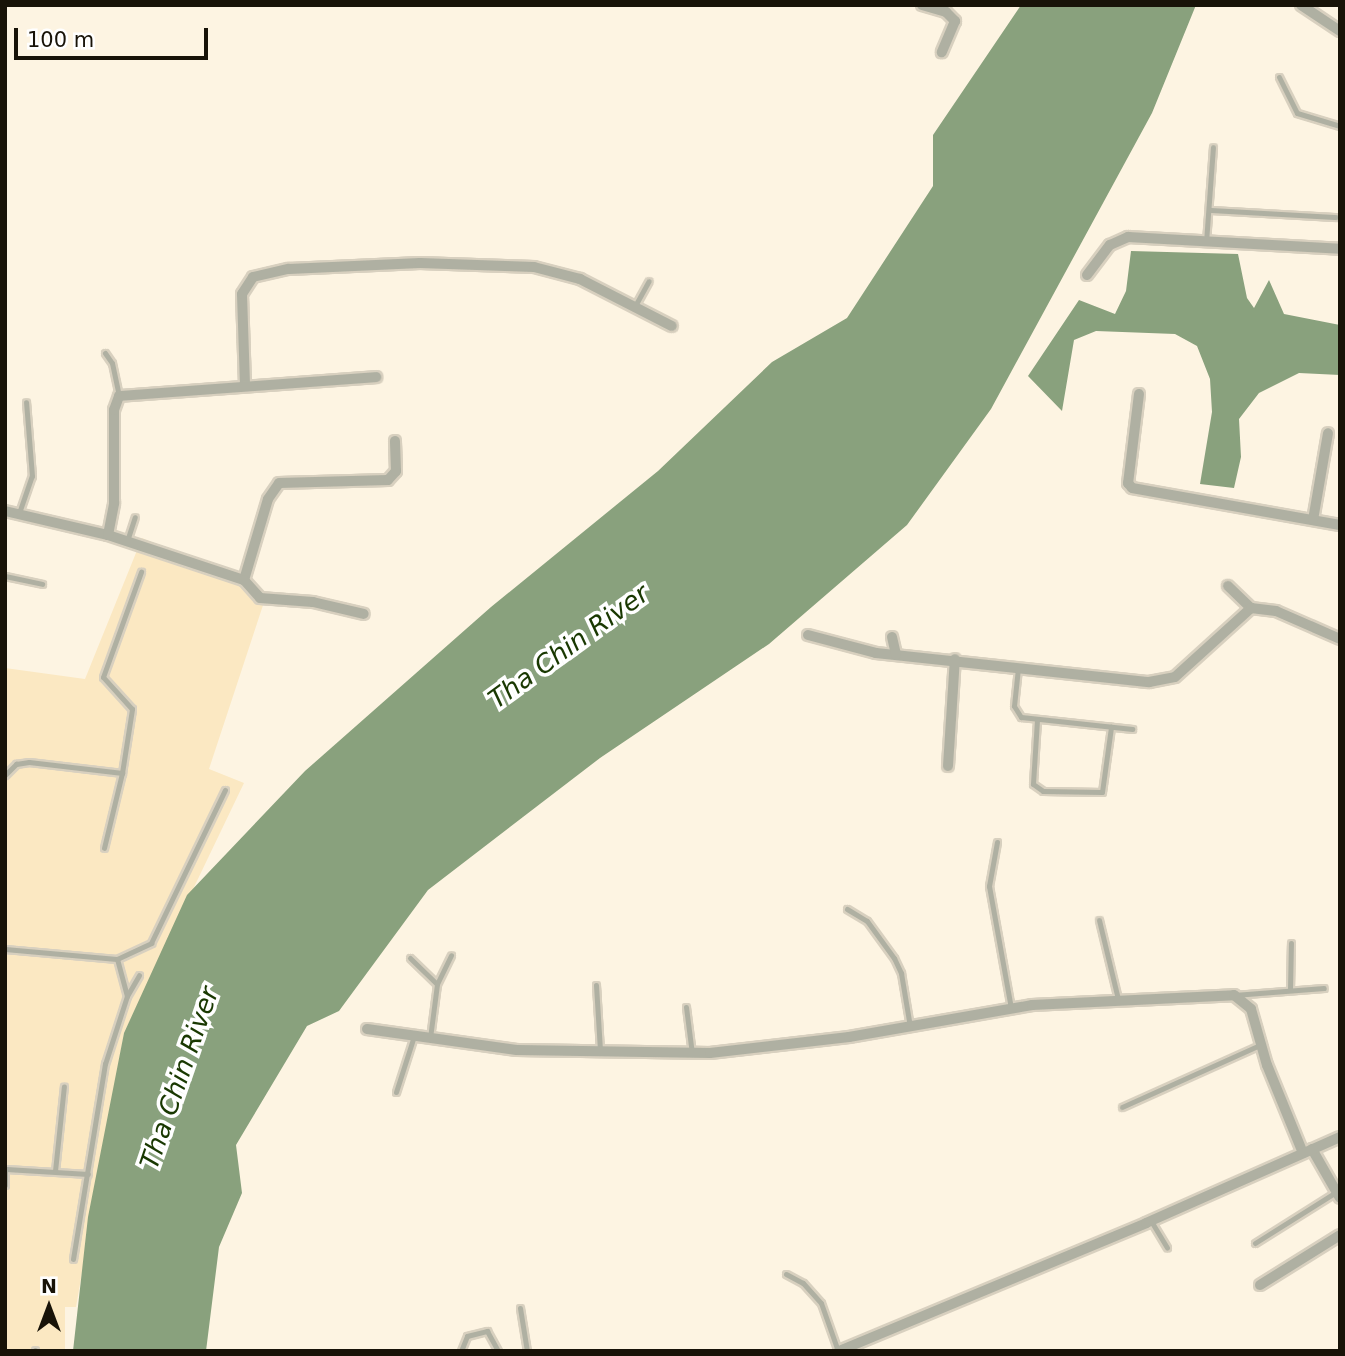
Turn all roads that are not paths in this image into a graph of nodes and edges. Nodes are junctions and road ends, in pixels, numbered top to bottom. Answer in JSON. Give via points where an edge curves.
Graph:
{"nodes":[{"id":1,"x":922,"y":5,"type":"edge"},
{"id":2,"x":1301,"y":5,"type":"edge"},
{"id":3,"x":1340,"y":31,"type":"edge"},
{"id":4,"x":942,"y":52,"type":"dead end"},
{"id":5,"x":1279,"y":77,"type":"dead end"},
{"id":6,"x":1340,"y":126,"type":"edge"},
{"id":7,"x":1213,"y":147,"type":"dead end"},
{"id":8,"x":1209,"y":210,"type":"junction"},
{"id":9,"x":1336,"y":217,"type":"dead end"},
{"id":10,"x":1206,"y":242,"type":"junction"},
{"id":11,"x":1340,"y":248,"type":"edge"},
{"id":12,"x":1087,"y":275,"type":"dead end"},
{"id":13,"x":649,"y":281,"type":"dead end"},
{"id":14,"x":636,"y":304,"type":"junction"},
{"id":15,"x":672,"y":326,"type":"dead end"},
{"id":16,"x":105,"y":353,"type":"dead end"},
{"id":17,"x":376,"y":377,"type":"dead end"},
{"id":18,"x":245,"y":385,"type":"junction"},
{"id":19,"x":1139,"y":394,"type":"dead end"},
{"id":20,"x":119,"y":396,"type":"junction"},
{"id":21,"x":26,"y":402,"type":"dead end"},
{"id":22,"x":1328,"y":433,"type":"dead end"},
{"id":23,"x":395,"y":441,"type":"dead end"},
{"id":24,"x":5,"y":511,"type":"edge"},
{"id":25,"x":19,"y":513,"type":"junction"},
{"id":26,"x":135,"y":517,"type":"dead end"},
{"id":27,"x":1313,"y":520,"type":"junction"},
{"id":28,"x":1340,"y":525,"type":"edge"},
{"id":29,"x":108,"y":535,"type":"junction"},
{"id":30,"x":127,"y":541,"type":"junction"},
{"id":31,"x":141,"y":572,"type":"dead end"},
{"id":32,"x":5,"y":576,"type":"edge"},
{"id":33,"x":244,"y":580,"type":"junction"},
{"id":34,"x":42,"y":583,"type":"dead end"},
{"id":35,"x":1228,"y":586,"type":"dead end"},
{"id":36,"x":1251,"y":608,"type":"junction"},
{"id":37,"x":364,"y":614,"type":"dead end"},
{"id":38,"x":808,"y":635,"type":"dead end"},
{"id":39,"x":892,"y":637,"type":"dead end"},
{"id":40,"x":1340,"y":639,"type":"edge"},
{"id":41,"x":896,"y":655,"type":"junction"},
{"id":42,"x":955,"y":659,"type":"junction"},
{"id":43,"x":1018,"y":668,"type":"junction"},
{"id":44,"x":1037,"y":720,"type":"junction"},
{"id":45,"x":1111,"y":727,"type":"junction"},
{"id":46,"x":1132,"y":729,"type":"dead end"},
{"id":47,"x":948,"y":765,"type":"dead end"},
{"id":48,"x":122,"y":773,"type":"junction"},
{"id":49,"x":5,"y":775,"type":"edge"},
{"id":50,"x":225,"y":790,"type":"dead end"},
{"id":51,"x":997,"y":842,"type":"dead end"},
{"id":52,"x":104,"y":848,"type":"dead end"},
{"id":53,"x":847,"y":909,"type":"dead end"},
{"id":54,"x":1099,"y":920,"type":"dead end"},
{"id":55,"x":1291,"y":943,"type":"dead end"},
{"id":56,"x":5,"y":949,"type":"edge"},
{"id":57,"x":451,"y":955,"type":"dead end"},
{"id":58,"x":410,"y":958,"type":"dead end"},
{"id":59,"x":117,"y":959,"type":"junction"},
{"id":60,"x":139,"y":975,"type":"dead end"},
{"id":61,"x":437,"y":984,"type":"junction"},
{"id":62,"x":596,"y":985,"type":"dead end"},
{"id":63,"x":1324,"y":988,"type":"dead end"},
{"id":64,"x":1290,"y":989,"type":"junction"},
{"id":65,"x":1234,"y":995,"type":"junction"},
{"id":66,"x":127,"y":996,"type":"junction"},
{"id":67,"x":1118,"y":999,"type":"junction"},
{"id":68,"x":686,"y":1007,"type":"dead end"},
{"id":69,"x":1011,"y":1009,"type":"junction"},
{"id":70,"x":910,"y":1027,"type":"junction"},
{"id":71,"x":367,"y":1029,"type":"dead end"},
{"id":72,"x":414,"y":1036,"type":"junction"},
{"id":73,"x":430,"y":1038,"type":"junction"},
{"id":74,"x":1260,"y":1045,"type":"junction"},
{"id":75,"x":601,"y":1054,"type":"junction"},
{"id":76,"x":692,"y":1054,"type":"junction"},
{"id":77,"x":64,"y":1086,"type":"dead end"},
{"id":78,"x":396,"y":1092,"type":"dead end"},
{"id":79,"x":1122,"y":1107,"type":"dead end"},
{"id":80,"x":1340,"y":1137,"type":"edge"},
{"id":81,"x":1308,"y":1151,"type":"junction"},
{"id":82,"x":5,"y":1169,"type":"edge"},
{"id":83,"x":55,"y":1171,"type":"junction"},
{"id":84,"x":88,"y":1174,"type":"junction"},
{"id":85,"x":5,"y":1185,"type":"edge"},
{"id":86,"x":1338,"y":1195,"type":"edge"},
{"id":87,"x":1152,"y":1221,"type":"junction"},
{"id":88,"x":1340,"y":1235,"type":"edge"},
{"id":89,"x":1255,"y":1243,"type":"dead end"},
{"id":90,"x":1167,"y":1248,"type":"dead end"},
{"id":91,"x":73,"y":1259,"type":"dead end"},
{"id":92,"x":786,"y":1274,"type":"dead end"},
{"id":93,"x":1260,"y":1285,"type":"dead end"},
{"id":94,"x":520,"y":1308,"type":"dead end"},
{"id":95,"x":461,"y":1351,"type":"edge"},
{"id":96,"x":498,"y":1351,"type":"edge"},
{"id":97,"x":527,"y":1351,"type":"edge"},
{"id":98,"x":839,"y":1351,"type":"edge"}],
"edges":[{"from":1,"to":4,"type":"street","via":[[946,12],[955,21]]},
{"from":2,"to":3,"type":"street"},
{"from":5,"to":6,"type":"lane","via":[[1297,113]]},
{"from":7,"to":8,"type":"lane"},
{"from":8,"to":9,"type":"lane"},
{"from":8,"to":10,"type":"lane"},
{"from":10,"to":11,"type":"street"},
{"from":10,"to":12,"type":"street","via":[[1118,240]]},
{"from":13,"to":14,"type":"lane"},
{"from":14,"to":15,"type":"street"},
{"from":14,"to":18,"type":"street","via":[[580,279],[534,267],[349,264],[260,274],[247,284],[240,303]]},
{"from":16,"to":20,"type":"lane","via":[[112,363]]},
{"from":17,"to":18,"type":"street"},
{"from":18,"to":20,"type":"street"},
{"from":19,"to":27,"type":"street","via":[[1128,483],[1132,488]]},
{"from":20,"to":29,"type":"street","via":[[114,410],[114,503]]},
{"from":21,"to":25,"type":"lane","via":[[32,476]]},
{"from":22,"to":27,"type":"street"},
{"from":23,"to":33,"type":"street","via":[[396,471],[388,480],[279,483],[268,499]]},
{"from":24,"to":25,"type":"street"},
{"from":25,"to":29,"type":"street"},
{"from":26,"to":30,"type":"lane"},
{"from":27,"to":28,"type":"street"},
{"from":29,"to":30,"type":"street"},
{"from":30,"to":33,"type":"street"},
{"from":31,"to":48,"type":"lane","via":[[103,677],[132,709]]},
{"from":32,"to":34,"type":"lane"},
{"from":33,"to":37,"type":"street","via":[[260,598],[313,602]]},
{"from":35,"to":36,"type":"street"},
{"from":36,"to":40,"type":"street","via":[[1276,611]]},
{"from":36,"to":43,"type":"street","via":[[1189,667],[1164,681],[1127,682]]},
{"from":38,"to":41,"type":"street"},
{"from":39,"to":41,"type":"street"},
{"from":41,"to":42,"type":"street"},
{"from":42,"to":43,"type":"street"},
{"from":42,"to":47,"type":"street"},
{"from":43,"to":44,"type":"lane","via":[[1016,713]]},
{"from":44,"to":45,"type":"lane"},
{"from":44,"to":45,"type":"lane","via":[[1033,785],[1043,791],[1102,792]]},
{"from":45,"to":46,"type":"lane"},
{"from":48,"to":49,"type":"lane","via":[[29,762],[16,764]]},
{"from":48,"to":52,"type":"lane"},
{"from":50,"to":59,"type":"lane","via":[[160,932],[151,943]]},
{"from":51,"to":69,"type":"lane","via":[[989,886]]},
{"from":53,"to":70,"type":"lane","via":[[867,921],[894,958],[901,972]]},
{"from":54,"to":67,"type":"lane"},
{"from":55,"to":64,"type":"lane"},
{"from":56,"to":59,"type":"lane"},
{"from":57,"to":61,"type":"lane"},
{"from":58,"to":61,"type":"lane"},
{"from":59,"to":66,"type":"lane"},
{"from":60,"to":66,"type":"lane"},
{"from":61,"to":73,"type":"lane"},
{"from":62,"to":75,"type":"lane"},
{"from":63,"to":64,"type":"lane"},
{"from":64,"to":65,"type":"lane"},
{"from":65,"to":67,"type":"street"},
{"from":65,"to":74,"type":"street","via":[[1251,1009]]},
{"from":66,"to":84,"type":"lane","via":[[105,1064]]},
{"from":67,"to":69,"type":"street"},
{"from":68,"to":76,"type":"lane"},
{"from":69,"to":70,"type":"street"},
{"from":70,"to":76,"type":"street"},
{"from":71,"to":72,"type":"street"},
{"from":72,"to":73,"type":"street"},
{"from":72,"to":78,"type":"lane"},
{"from":73,"to":75,"type":"street","via":[[517,1050]]},
{"from":74,"to":79,"type":"lane"},
{"from":74,"to":81,"type":"street"},
{"from":75,"to":76,"type":"street"},
{"from":77,"to":83,"type":"lane"},
{"from":80,"to":81,"type":"street"},
{"from":81,"to":86,"type":"street"},
{"from":81,"to":87,"type":"street"},
{"from":82,"to":83,"type":"lane"},
{"from":82,"to":85,"type":"lane"},
{"from":83,"to":84,"type":"lane"},
{"from":84,"to":91,"type":"lane"},
{"from":86,"to":89,"type":"lane"},
{"from":87,"to":90,"type":"lane"},
{"from":87,"to":98,"type":"street"},
{"from":88,"to":93,"type":"street"},
{"from":92,"to":98,"type":"lane","via":[[803,1283],[821,1303]]},
{"from":94,"to":97,"type":"lane"},
{"from":95,"to":96,"type":"lane","via":[[467,1336],[487,1331]]}]}
